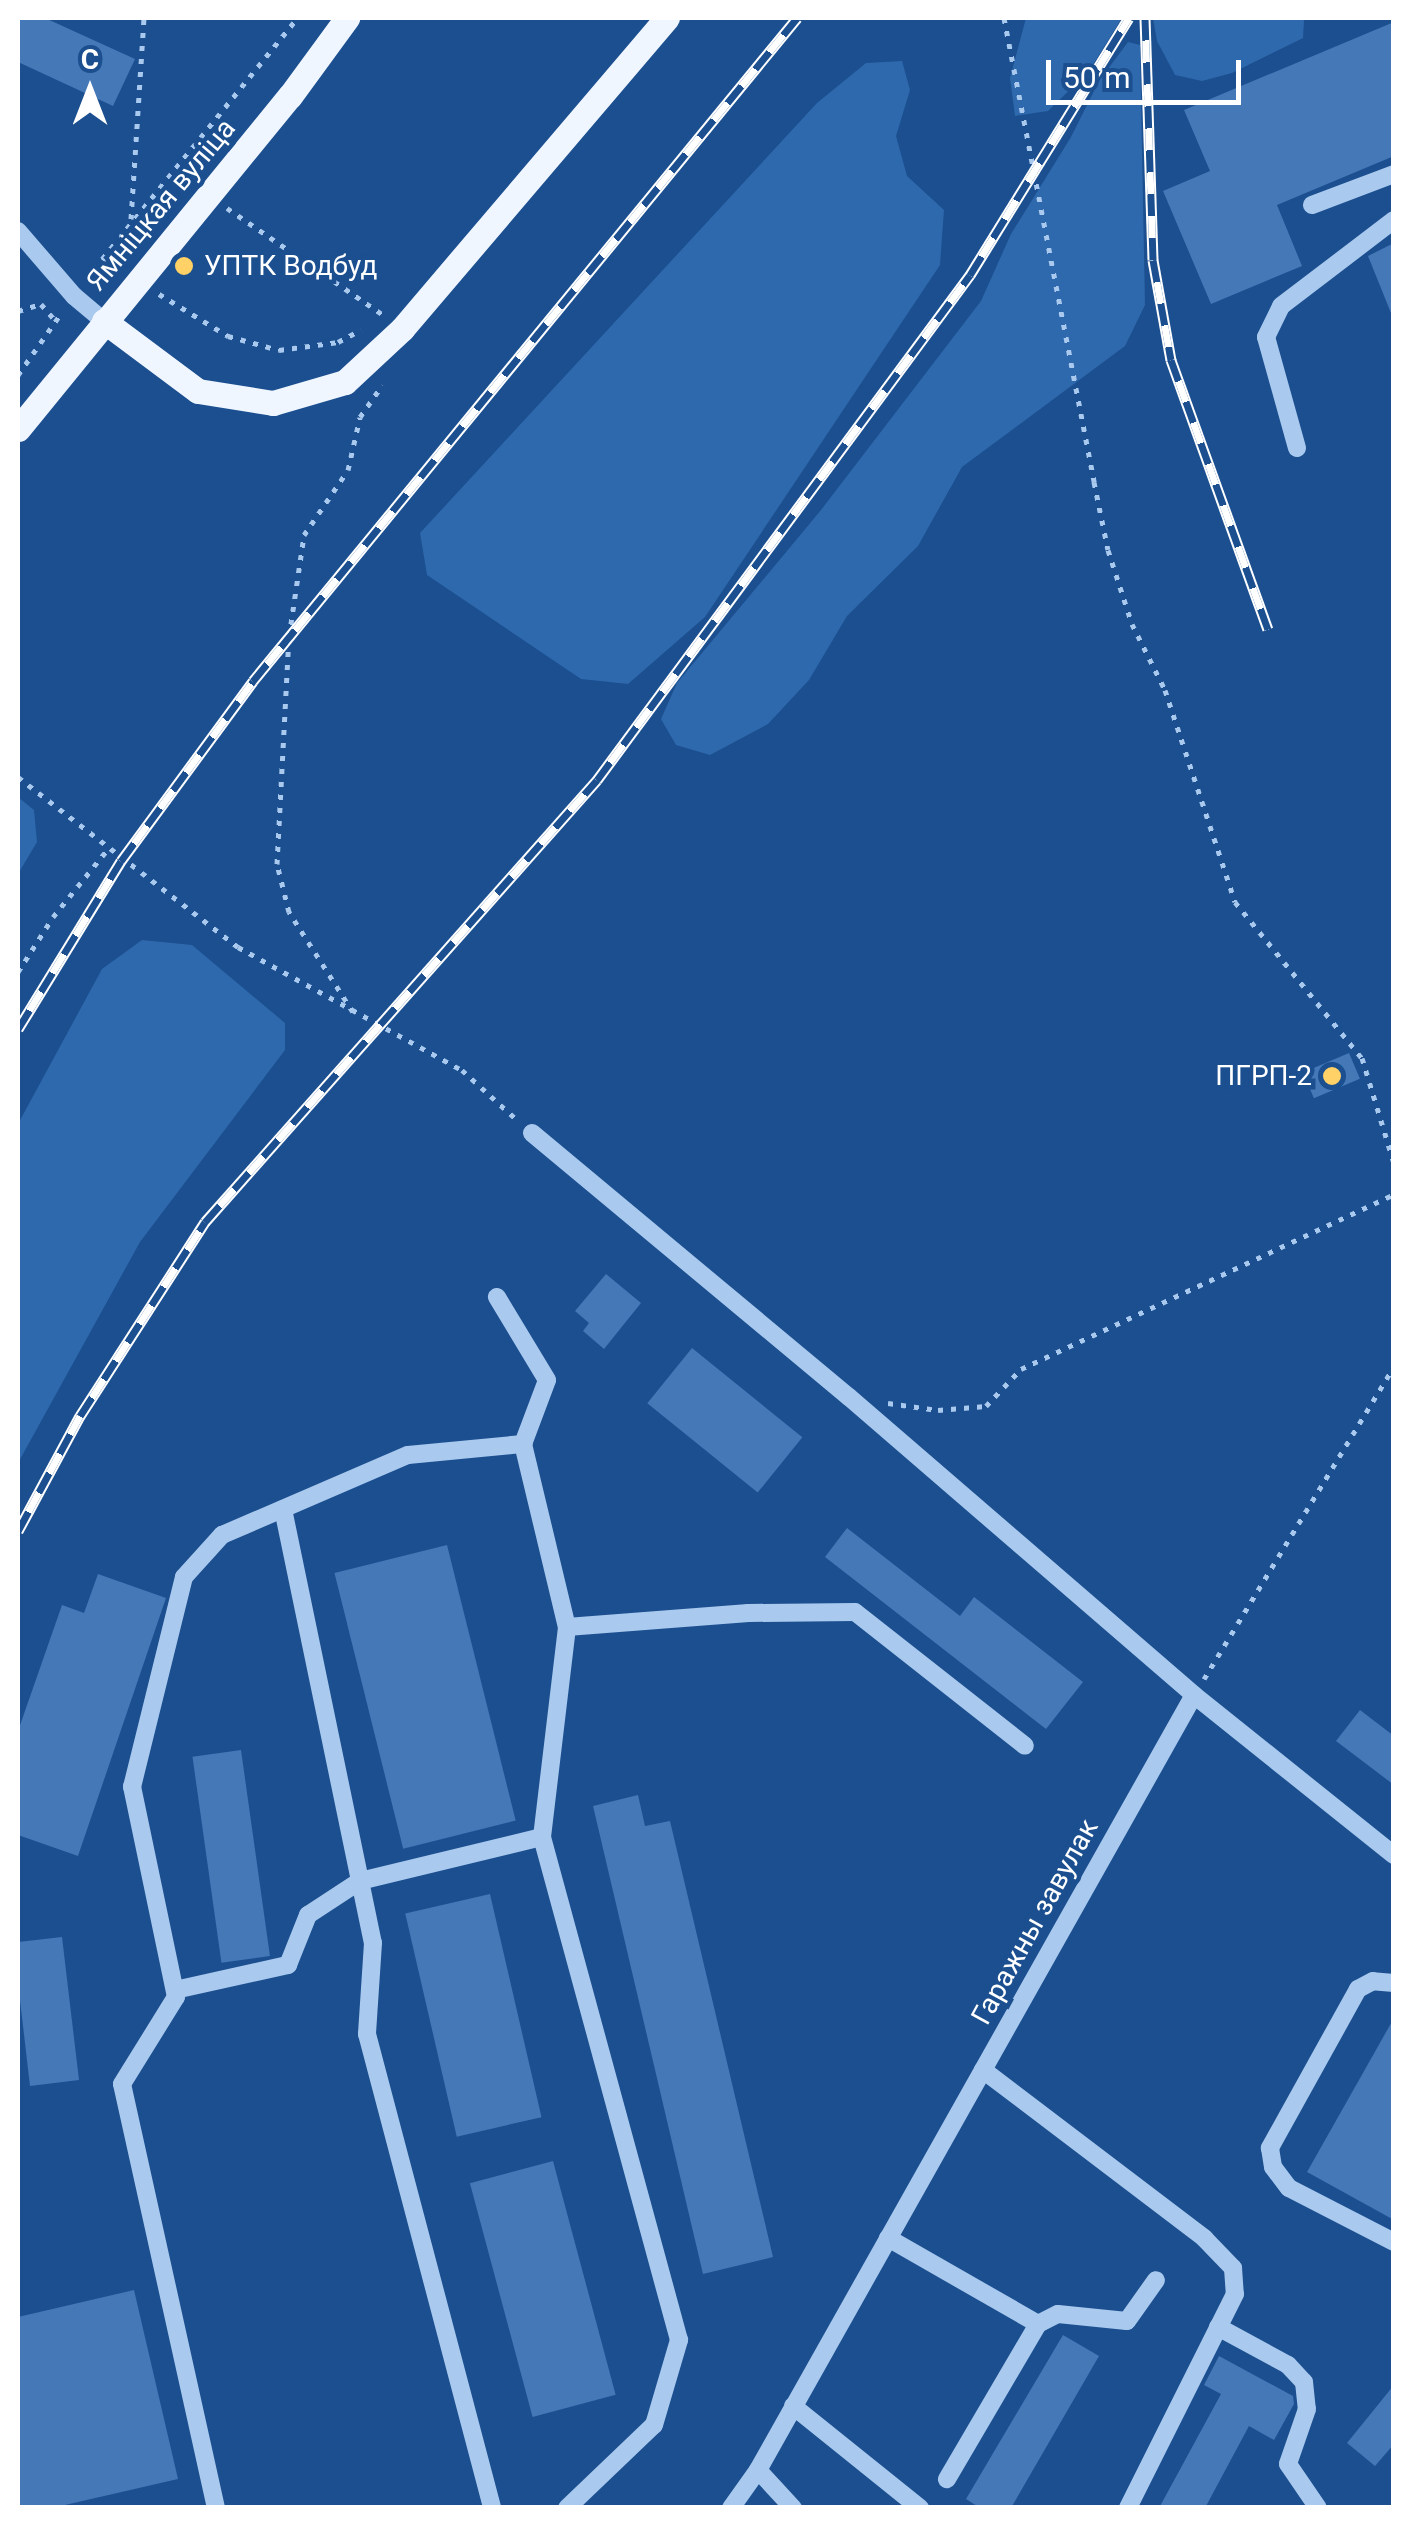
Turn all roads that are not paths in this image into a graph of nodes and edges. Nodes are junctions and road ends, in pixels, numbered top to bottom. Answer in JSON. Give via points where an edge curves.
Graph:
{"nodes":[{"id":1,"x":347,"y":18,"type":"edge"},
{"id":2,"x":667,"y":18,"type":"edge"},
{"id":3,"x":1394,"y":174,"type":"edge"},
{"id":4,"x":1312,"y":205,"type":"dead end"},
{"id":5,"x":1394,"y":220,"type":"edge"},
{"id":6,"x":18,"y":230,"type":"edge"},
{"id":7,"x":104,"y":322,"type":"junction"},
{"id":8,"x":18,"y":429,"type":"edge"},
{"id":9,"x":1297,"y":448,"type":"dead end"},
{"id":10,"x":532,"y":1133,"type":"road end"},
{"id":11,"x":497,"y":1298,"type":"dead end"},
{"id":12,"x":523,"y":1444,"type":"junction"},
{"id":13,"x":283,"y":1509,"type":"junction"},
{"id":14,"x":567,"y":1627,"type":"junction"},
{"id":15,"x":1194,"y":1695,"type":"junction"},
{"id":16,"x":1025,"y":1746,"type":"dead end"},
{"id":17,"x":542,"y":1837,"type":"junction"},
{"id":18,"x":1394,"y":1855,"type":"edge"},
{"id":19,"x":360,"y":1881,"type":"junction"},
{"id":20,"x":1394,"y":1984,"type":"edge"},
{"id":21,"x":175,"y":1990,"type":"junction"},
{"id":22,"x":983,"y":2070,"type":"junction"},
{"id":23,"x":888,"y":2238,"type":"junction"},
{"id":24,"x":1394,"y":2242,"type":"edge"},
{"id":25,"x":1156,"y":2280,"type":"dead end"},
{"id":26,"x":1038,"y":2324,"type":"junction"},
{"id":27,"x":1218,"y":2327,"type":"junction"},
{"id":28,"x":793,"y":2406,"type":"junction"},
{"id":29,"x":758,"y":2470,"type":"junction"},
{"id":30,"x":947,"y":2479,"type":"dead end"},
{"id":31,"x":213,"y":2507,"type":"edge"},
{"id":32,"x":492,"y":2508,"type":"edge"},
{"id":33,"x":566,"y":2508,"type":"edge"},
{"id":34,"x":731,"y":2508,"type":"edge"},
{"id":35,"x":793,"y":2508,"type":"edge"},
{"id":36,"x":920,"y":2508,"type":"edge"},
{"id":37,"x":1128,"y":2508,"type":"edge"},
{"id":38,"x":1318,"y":2508,"type":"edge"}],
"edges":[{"from":1,"to":7,"type":"main road","name":"Ямніцкая вуліца"},
{"from":2,"to":7,"type":"main road","via":[[345,382],[274,402],[198,391]]},
{"from":3,"to":4,"type":"street"},
{"from":5,"to":9,"type":"street","via":[[1280,306],[1266,338]]},
{"from":6,"to":7,"type":"street"},
{"from":7,"to":8,"type":"main road","name":"Ямніцкая вуліца"},
{"from":10,"to":15,"type":"street"},
{"from":11,"to":12,"type":"street","via":[[547,1380]]},
{"from":12,"to":13,"type":"street","via":[[408,1455]]},
{"from":12,"to":14,"type":"street"},
{"from":13,"to":19,"type":"street"},
{"from":13,"to":21,"type":"street","via":[[222,1535],[184,1577],[132,1786]]},
{"from":14,"to":16,"type":"street","via":[[855,1612]]},
{"from":14,"to":17,"type":"street"},
{"from":15,"to":18,"type":"street"},
{"from":15,"to":22,"type":"street","name":"Гаражны завулак"},
{"from":17,"to":19,"type":"street"},
{"from":17,"to":33,"type":"street","via":[[679,2340],[654,2425]]},
{"from":19,"to":21,"type":"street","via":[[308,1915],[288,1965]]},
{"from":19,"to":32,"type":"street","via":[[373,1943],[367,2034]]},
{"from":20,"to":24,"type":"street","via":[[1374,1981],[1358,1989],[1270,2148],[1273,2166],[1289,2188]]},
{"from":21,"to":31,"type":"street","via":[[122,2084]]},
{"from":22,"to":23,"type":"street","name":"Гаражны завулак"},
{"from":22,"to":27,"type":"street","via":[[1204,2238],[1233,2268],[1235,2294]]},
{"from":23,"to":26,"type":"street"},
{"from":23,"to":28,"type":"street","name":"Гаражны завулак"},
{"from":25,"to":26,"type":"street","via":[[1127,2321],[1058,2314]]},
{"from":26,"to":30,"type":"street"},
{"from":27,"to":37,"type":"street"},
{"from":27,"to":38,"type":"street","via":[[1288,2365],[1304,2382],[1307,2409],[1288,2464]]},
{"from":28,"to":29,"type":"street","name":"Гаражны завулак"},
{"from":28,"to":36,"type":"street"},
{"from":29,"to":34,"type":"street","name":"Гаражны завулак"},
{"from":29,"to":35,"type":"street"}]}
